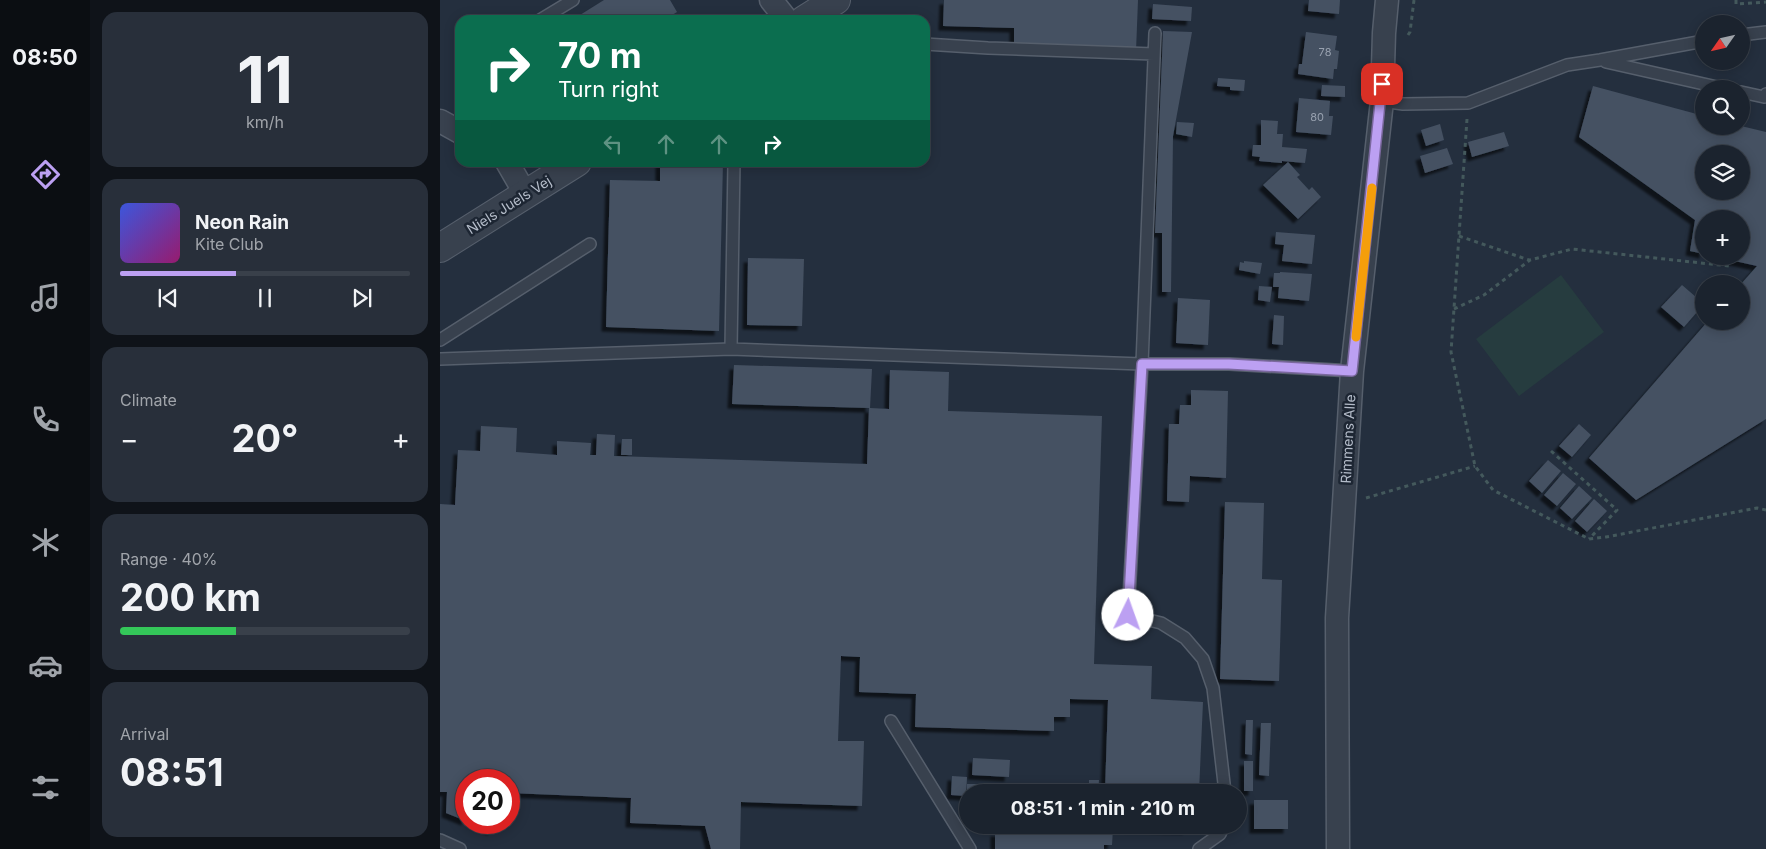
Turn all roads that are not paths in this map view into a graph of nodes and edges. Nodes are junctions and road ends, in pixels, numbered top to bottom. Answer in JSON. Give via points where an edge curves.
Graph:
{"nodes":[{"id":1,"x":573,"y":0,"type":"edge"},
{"id":2,"x":772,"y":0,"type":"edge"},
{"id":3,"x":836,"y":0,"type":"edge"},
{"id":4,"x":1387,"y":0,"type":"edge"},
{"id":5,"x":548,"y":15,"type":"edge"},
{"id":6,"x":783,"y":15,"type":"edge"},
{"id":7,"x":812,"y":15,"type":"edge"},
{"id":8,"x":1766,"y":32,"type":"edge"},
{"id":9,"x":1155,"y":33,"type":"dead end"},
{"id":10,"x":1750,"y":34,"type":"edge"},
{"id":11,"x":1695,"y":43,"type":"edge"},
{"id":12,"x":930,"y":44,"type":"edge"},
{"id":13,"x":1154,"y":54,"type":"junction"},
{"id":14,"x":1600,"y":60,"type":"junction"},
{"id":15,"x":1695,"y":82,"type":"edge"},
{"id":16,"x":1750,"y":94,"type":"edge"},
{"id":17,"x":1766,"y":94,"type":"edge"},
{"id":18,"x":1382,"y":102,"type":"junction"},
{"id":19,"x":440,"y":121,"type":"edge"},
{"id":20,"x":455,"y":129,"type":"edge"},
{"id":21,"x":510,"y":167,"type":"edge"},
{"id":22,"x":569,"y":167,"type":"edge"},
{"id":23,"x":734,"y":167,"type":"edge"},
{"id":24,"x":526,"y":195,"type":"junction"},
{"id":25,"x":590,"y":244,"type":"dead end"},
{"id":26,"x":440,"y":248,"type":"edge"},
{"id":27,"x":440,"y":340,"type":"edge"},
{"id":28,"x":731,"y":349,"type":"junction"},
{"id":29,"x":440,"y":359,"type":"edge"},
{"id":30,"x":1142,"y":364,"type":"junction"},
{"id":31,"x":1352,"y":371,"type":"junction"},
{"id":32,"x":891,"y":721,"type":"dead end"},
{"id":33,"x":1224,"y":784,"type":"edge"},
{"id":34,"x":1220,"y":834,"type":"edge"},
{"id":35,"x":440,"y":840,"type":"edge"},
{"id":36,"x":1205,"y":848,"type":"edge"},
{"id":37,"x":460,"y":849,"type":"edge"},
{"id":38,"x":970,"y":849,"type":"edge"},
{"id":39,"x":1338,"y":849,"type":"edge"}],
"edges":[{"from":1,"to":5,"type":"lane"},
{"from":2,"to":6,"type":"street"},
{"from":3,"to":7,"type":"street"},
{"from":4,"to":18,"type":"street","name":"Rimmens Alle"},
{"from":8,"to":10,"type":"lane"},
{"from":9,"to":13,"type":"lane"},
{"from":11,"to":14,"type":"lane"},
{"from":12,"to":13,"type":"lane"},
{"from":13,"to":30,"type":"lane"},
{"from":14,"to":15,"type":"lane"},
{"from":14,"to":18,"type":"lane","via":[[1567,64],[1468,103]]},
{"from":16,"to":17,"type":"lane","via":[[1764,97]]},
{"from":18,"to":31,"type":"street","name":"Rimmens Alle"},
{"from":19,"to":20,"type":"street"},
{"from":21,"to":24,"type":"street"},
{"from":22,"to":24,"type":"street","name":"Niels Juels Vej"},
{"from":23,"to":28,"type":"lane"},
{"from":24,"to":26,"type":"street","name":"Niels Juels Vej"},
{"from":25,"to":27,"type":"lane"},
{"from":28,"to":29,"type":"lane"},
{"from":28,"to":30,"type":"lane"},
{"from":30,"to":31,"type":"lane","via":[[1229,364]]},
{"from":30,"to":33,"type":"lane","via":[[1128,615],[1161,623],[1185,638],[1203,659],[1214,688]]},
{"from":31,"to":39,"type":"street","name":"Rimmens Alle","via":[[1337,618]]},
{"from":32,"to":38,"type":"lane"},
{"from":34,"to":36,"type":"lane"},
{"from":35,"to":37,"type":"lane"}]}
